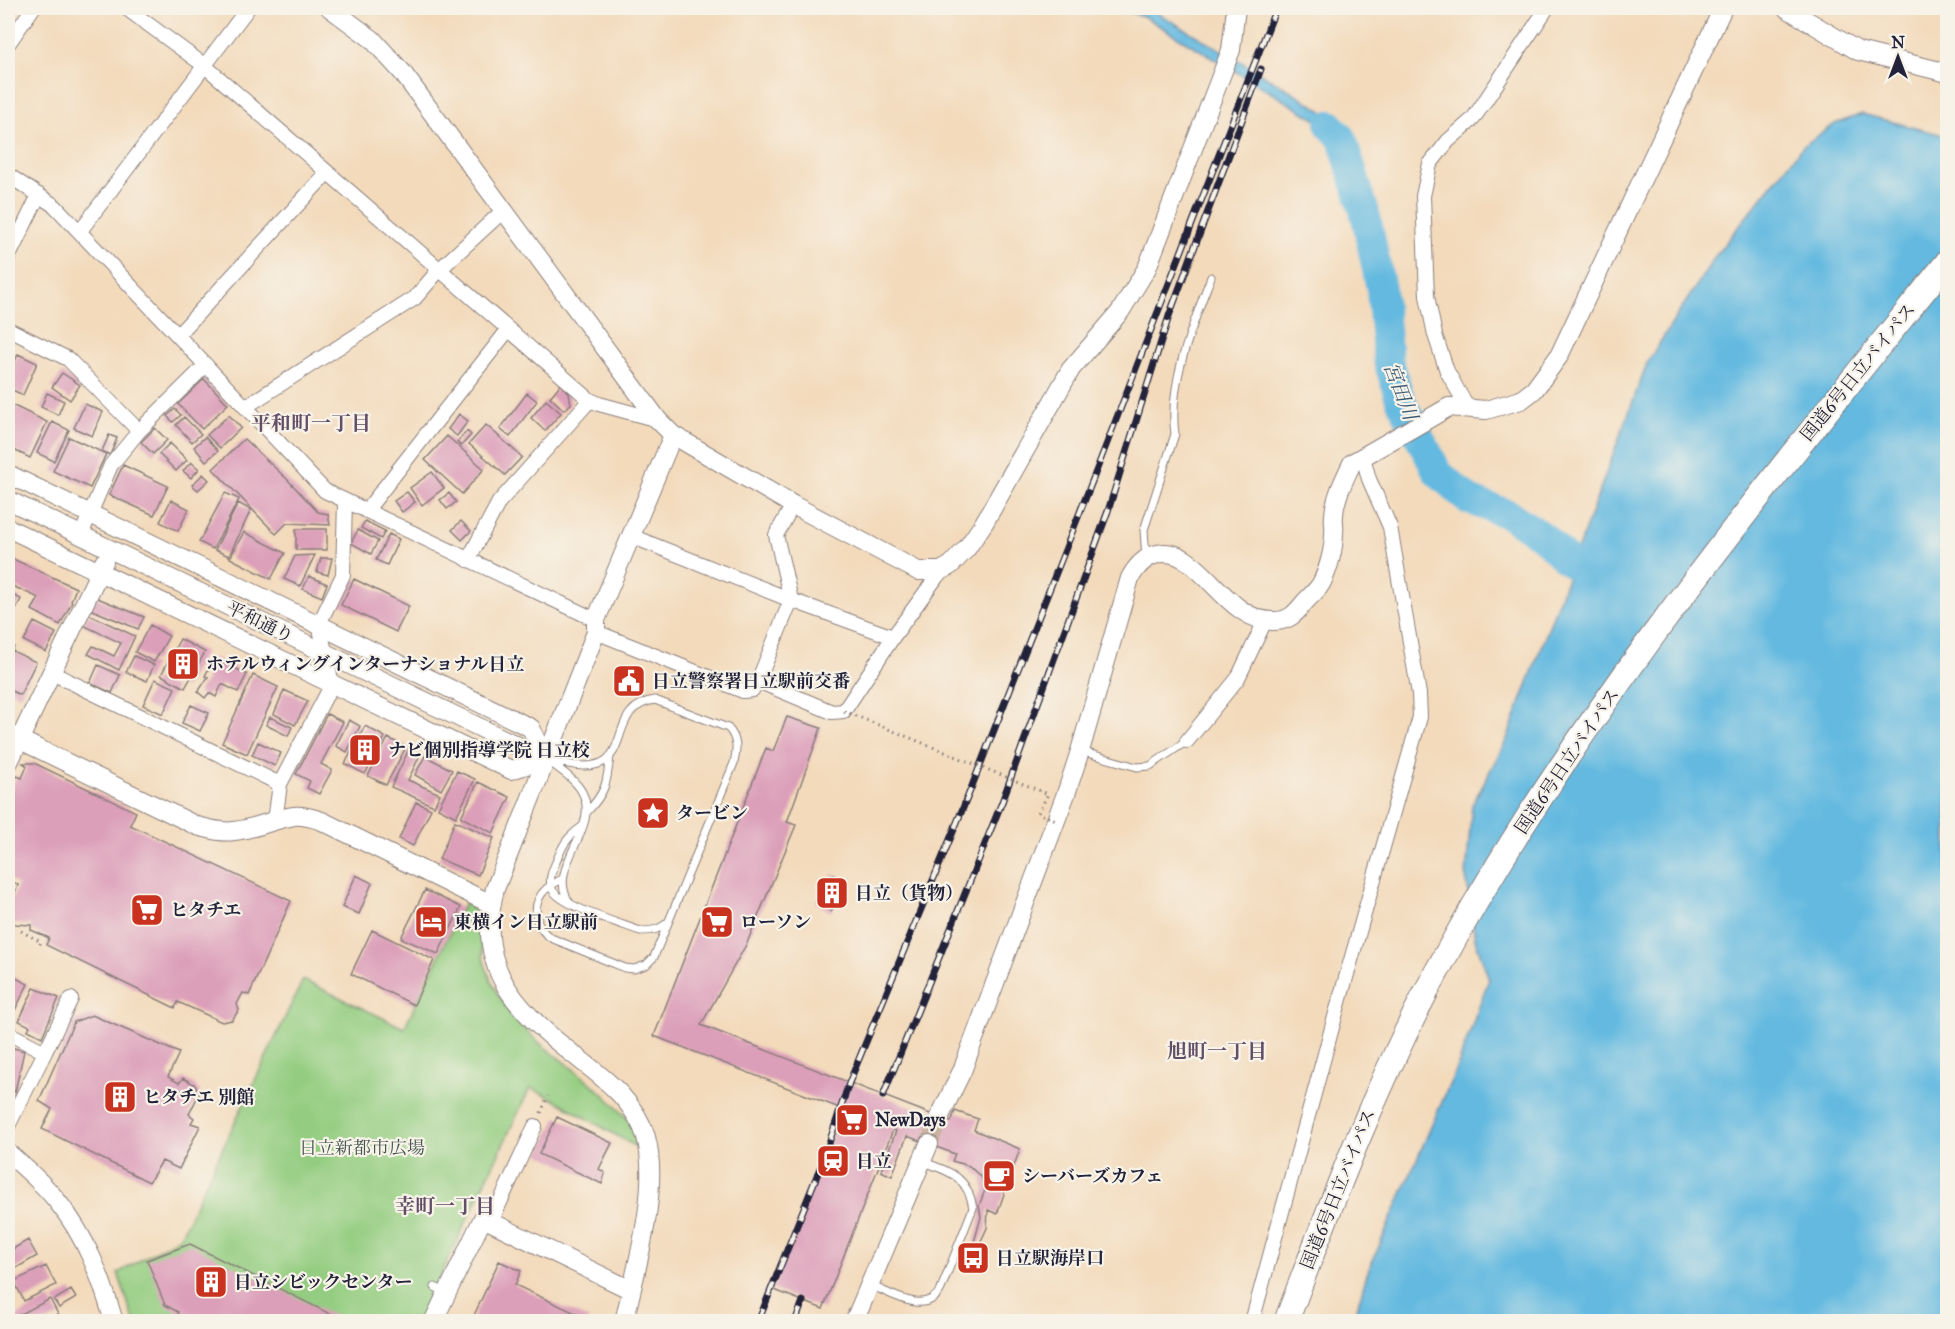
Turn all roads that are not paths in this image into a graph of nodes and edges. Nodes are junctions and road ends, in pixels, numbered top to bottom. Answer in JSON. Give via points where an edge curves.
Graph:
{"nodes":[{"id":1,"x":33,"y":8,"type":"edge"},
{"id":2,"x":126,"y":8,"type":"edge"},
{"id":3,"x":248,"y":8,"type":"edge"},
{"id":4,"x":330,"y":8,"type":"edge"},
{"id":5,"x":1236,"y":8,"type":"edge"},
{"id":6,"x":1547,"y":8,"type":"edge"},
{"id":7,"x":1723,"y":8,"type":"edge"},
{"id":8,"x":1786,"y":8,"type":"edge"},
{"id":9,"x":8,"y":44,"type":"edge"},
{"id":10,"x":204,"y":66,"type":"junction"},
{"id":11,"x":1947,"y":73,"type":"edge"},
{"id":12,"x":327,"y":173,"type":"junction"},
{"id":13,"x":8,"y":175,"type":"edge"},
{"id":14,"x":39,"y":195,"type":"junction"},
{"id":15,"x":504,"y":210,"type":"junction"},
{"id":16,"x":80,"y":231,"type":"junction"},
{"id":17,"x":8,"y":258,"type":"edge"},
{"id":18,"x":1947,"y":261,"type":"edge"},
{"id":19,"x":439,"y":270,"type":"junction"},
{"id":20,"x":1211,"y":277,"type":"dead end"},
{"id":21,"x":8,"y":329,"type":"edge"},
{"id":22,"x":508,"y":330,"type":"junction"},
{"id":23,"x":178,"y":335,"type":"junction"},
{"id":24,"x":206,"y":365,"type":"junction"},
{"id":25,"x":590,"y":400,"type":"junction"},
{"id":26,"x":245,"y":406,"type":"junction"},
{"id":27,"x":1468,"y":408,"type":"junction"},
{"id":28,"x":658,"y":420,"type":"junction"},
{"id":29,"x":139,"y":431,"type":"junction"},
{"id":30,"x":674,"y":435,"type":"junction"},
{"id":31,"x":1363,"y":457,"type":"junction"},
{"id":32,"x":8,"y":474,"type":"edge"},
{"id":33,"x":8,"y":500,"type":"edge"},
{"id":34,"x":345,"y":502,"type":"junction"},
{"id":35,"x":793,"y":505,"type":"junction"},
{"id":36,"x":366,"y":511,"type":"junction"},
{"id":37,"x":90,"y":513,"type":"junction"},
{"id":38,"x":8,"y":528,"type":"edge"},
{"id":39,"x":81,"y":535,"type":"junction"},
{"id":40,"x":631,"y":536,"type":"junction"},
{"id":41,"x":110,"y":549,"type":"junction"},
{"id":42,"x":1146,"y":558,"type":"junction"},
{"id":43,"x":468,"y":560,"type":"junction"},
{"id":44,"x":941,"y":571,"type":"junction"},
{"id":45,"x":100,"y":572,"type":"junction"},
{"id":46,"x":791,"y":600,"type":"junction"},
{"id":47,"x":1265,"y":621,"type":"junction"},
{"id":48,"x":319,"y":624,"type":"junction"},
{"id":49,"x":596,"y":626,"type":"junction"},
{"id":50,"x":893,"y":638,"type":"junction"},
{"id":51,"x":324,"y":652,"type":"junction"},
{"id":52,"x":52,"y":673,"type":"junction"},
{"id":53,"x":758,"y":681,"type":"junction"},
{"id":54,"x":333,"y":684,"type":"junction"},
{"id":55,"x":13,"y":737,"type":"edge"},
{"id":56,"x":1187,"y":741,"type":"joint"},
{"id":57,"x":1080,"y":751,"type":"junction"},
{"id":58,"x":610,"y":756,"type":"junction"},
{"id":59,"x":545,"y":759,"type":"junction"},
{"id":60,"x":8,"y":764,"type":"edge"},
{"id":61,"x":280,"y":784,"type":"junction"},
{"id":62,"x":587,"y":812,"type":"junction"},
{"id":63,"x":275,"y":821,"type":"junction"},
{"id":64,"x":583,"y":826,"type":"junction"},
{"id":65,"x":562,"y":879,"type":"junction"},
{"id":66,"x":551,"y":886,"type":"junction"},
{"id":67,"x":491,"y":904,"type":"junction"},
{"id":68,"x":571,"y":904,"type":"junction"},
{"id":69,"x":671,"y":918,"type":"junction"},
{"id":70,"x":71,"y":999,"type":"dead end"},
{"id":71,"x":8,"y":1033,"type":"edge"},
{"id":72,"x":45,"y":1052,"type":"junction"},
{"id":73,"x":939,"y":1118,"type":"tunnel mouth"},
{"id":74,"x":8,"y":1126,"type":"edge"},
{"id":75,"x":535,"y":1126,"type":"road end"},
{"id":76,"x":929,"y":1144,"type":"tunnel mouth"},
{"id":77,"x":8,"y":1153,"type":"edge"},
{"id":78,"x":922,"y":1161,"type":"junction"},
{"id":79,"x":491,"y":1222,"type":"junction"},
{"id":80,"x":869,"y":1285,"type":"junction"},
{"id":81,"x":631,"y":1290,"type":"junction"},
{"id":82,"x":114,"y":1322,"type":"edge"},
{"id":83,"x":433,"y":1322,"type":"edge"},
{"id":84,"x":624,"y":1322,"type":"edge"},
{"id":85,"x":854,"y":1322,"type":"edge"},
{"id":86,"x":1252,"y":1322,"type":"edge"},
{"id":87,"x":1286,"y":1322,"type":"edge"}],
"edges":[{"from":1,"to":9,"type":"street"},
{"from":2,"to":10,"type":"street"},
{"from":3,"to":10,"type":"street"},
{"from":4,"to":15,"type":"street","via":[[372,39],[402,72]]},
{"from":5,"to":44,"type":"street","via":[[1231,50],[1147,268],[1120,312],[1071,369],[984,523],[967,548]]},
{"from":6,"to":27,"type":"street","via":[[1473,119],[1430,164],[1423,196],[1427,296],[1435,334],[1447,371]]},
{"from":7,"to":27,"type":"street","via":[[1559,356],[1534,390],[1521,400],[1486,410]]},
{"from":8,"to":11,"type":"street","via":[[1858,51]]},
{"from":10,"to":12,"type":"street"},
{"from":10,"to":16,"type":"street"},
{"from":12,"to":19,"type":"street"},
{"from":12,"to":23,"type":"street"},
{"from":13,"to":14,"type":"street"},
{"from":14,"to":16,"type":"street"},
{"from":14,"to":17,"type":"street"},
{"from":15,"to":19,"type":"street"},
{"from":15,"to":28,"type":"street"},
{"from":16,"to":23,"type":"street"},
{"from":18,"to":87,"type":"highway","name":"国道6号日立バイパス","via":[[1691,582],[1535,805],[1435,974],[1401,1042],[1334,1194]]},
{"from":19,"to":22,"type":"street"},
{"from":19,"to":26,"type":"street","via":[[415,298]]},
{"from":20,"to":42,"type":"lane","via":[[1178,377],[1175,434],[1144,530]]},
{"from":21,"to":29,"type":"street","via":[[68,359]]},
{"from":22,"to":25,"type":"street"},
{"from":22,"to":36,"type":"street"},
{"from":23,"to":24,"type":"street"},
{"from":24,"to":26,"type":"street"},
{"from":24,"to":29,"type":"street"},
{"from":25,"to":28,"type":"street"},
{"from":25,"to":43,"type":"street","via":[[499,502]]},
{"from":26,"to":34,"type":"street","via":[[325,491]]},
{"from":27,"to":31,"type":"street","via":[[1449,407]]},
{"from":28,"to":30,"type":"street"},
{"from":29,"to":37,"type":"street","via":[[111,465]]},
{"from":30,"to":35,"type":"street"},
{"from":30,"to":40,"type":"street"},
{"from":31,"to":47,"type":"street","via":[[1352,463],[1344,483],[1334,514],[1331,554],[1322,583],[1292,616]]},
{"from":31,"to":86,"type":"street","via":[[1390,527],[1420,717]]},
{"from":32,"to":37,"type":"street"},
{"from":33,"to":39,"type":"street","name":"平和通り"},
{"from":34,"to":36,"type":"street"},
{"from":34,"to":48,"type":"street","via":[[343,575]]},
{"from":35,"to":44,"type":"street","via":[[918,571]]},
{"from":35,"to":46,"type":"street","via":[[776,536]]},
{"from":36,"to":43,"type":"street"},
{"from":37,"to":39,"type":"street"},
{"from":37,"to":48,"type":"street"},
{"from":38,"to":45,"type":"street"},
{"from":39,"to":41,"type":"street","name":"平和通り"},
{"from":40,"to":46,"type":"street"},
{"from":40,"to":49,"type":"street"},
{"from":41,"to":45,"type":"street"},
{"from":41,"to":51,"type":"street","name":"平和通り"},
{"from":42,"to":47,"type":"street","via":[[1176,554],[1224,597]]},
{"from":42,"to":57,"type":"street","via":[[1130,578]]},
{"from":43,"to":49,"type":"street"},
{"from":44,"to":50,"type":"street"},
{"from":45,"to":52,"type":"street"},
{"from":45,"to":54,"type":"street"},
{"from":46,"to":50,"type":"street"},
{"from":46,"to":53,"type":"street"},
{"from":47,"to":56,"type":"street","via":[[1238,678]]},
{"from":48,"to":51,"type":"street"},
{"from":48,"to":59,"type":"street","via":[[531,728]]},
{"from":49,"to":53,"type":"street","via":[[743,691],[752,690]]},
{"from":49,"to":59,"type":"street"},
{"from":50,"to":53,"type":"street","via":[[844,711],[832,712]]},
{"from":51,"to":54,"type":"street"},
{"from":51,"to":59,"type":"street","name":"平和通り"},
{"from":52,"to":55,"type":"street"},
{"from":52,"to":61,"type":"street"},
{"from":54,"to":59,"type":"street","via":[[512,770]]},
{"from":54,"to":61,"type":"street"},
{"from":55,"to":60,"type":"street"},
{"from":55,"to":63,"type":"street","via":[[197,826],[232,832]]},
{"from":56,"to":57,"type":"lane","via":[[1150,766],[1137,767]]},
{"from":57,"to":73,"type":"street","via":[[962,1071]]},
{"from":58,"to":59,"type":"lane","via":[[589,766]]},
{"from":58,"to":62,"type":"lane","via":[[601,797]]},
{"from":58,"to":69,"type":"lane","via":[[631,710],[644,701],[663,702],[728,728],[734,735],[734,763]]},
{"from":59,"to":62,"type":"lane","via":[[582,790]]},
{"from":59,"to":67,"type":"street"},
{"from":61,"to":63,"type":"street"},
{"from":62,"to":64,"type":"lane"},
{"from":63,"to":67,"type":"street","via":[[294,816],[322,821]]},
{"from":64,"to":65,"type":"lane"},
{"from":64,"to":66,"type":"lane","via":[[564,843],[551,875]]},
{"from":65,"to":66,"type":"lane"},
{"from":65,"to":68,"type":"lane","via":[[562,889]]},
{"from":66,"to":68,"type":"lane","via":[[557,897]]},
{"from":66,"to":69,"type":"lane","via":[[538,905],[536,916],[542,933],[625,968],[646,965],[654,957]]},
{"from":67,"to":81,"type":"street","via":[[490,941],[495,961],[518,1005],[533,1022],[605,1079],[638,1117],[646,1137],[650,1183]]},
{"from":68,"to":69,"type":"lane","via":[[640,931],[663,927]]},
{"from":70,"to":72,"type":"street"},
{"from":71,"to":72,"type":"street"},
{"from":72,"to":74,"type":"street"},
{"from":75,"to":79,"type":"street"},
{"from":76,"to":78,"type":"street"},
{"from":77,"to":82,"type":"street","via":[[58,1201],[80,1233],[97,1268]]},
{"from":78,"to":80,"type":"street"},
{"from":78,"to":80,"type":"lane","via":[[959,1177],[973,1208],[941,1289],[933,1300],[921,1304]]},
{"from":79,"to":81,"type":"street"},
{"from":79,"to":83,"type":"street","via":[[483,1218],[441,1290]]},
{"from":80,"to":85,"type":"street"},
{"from":81,"to":84,"type":"street"}]}
